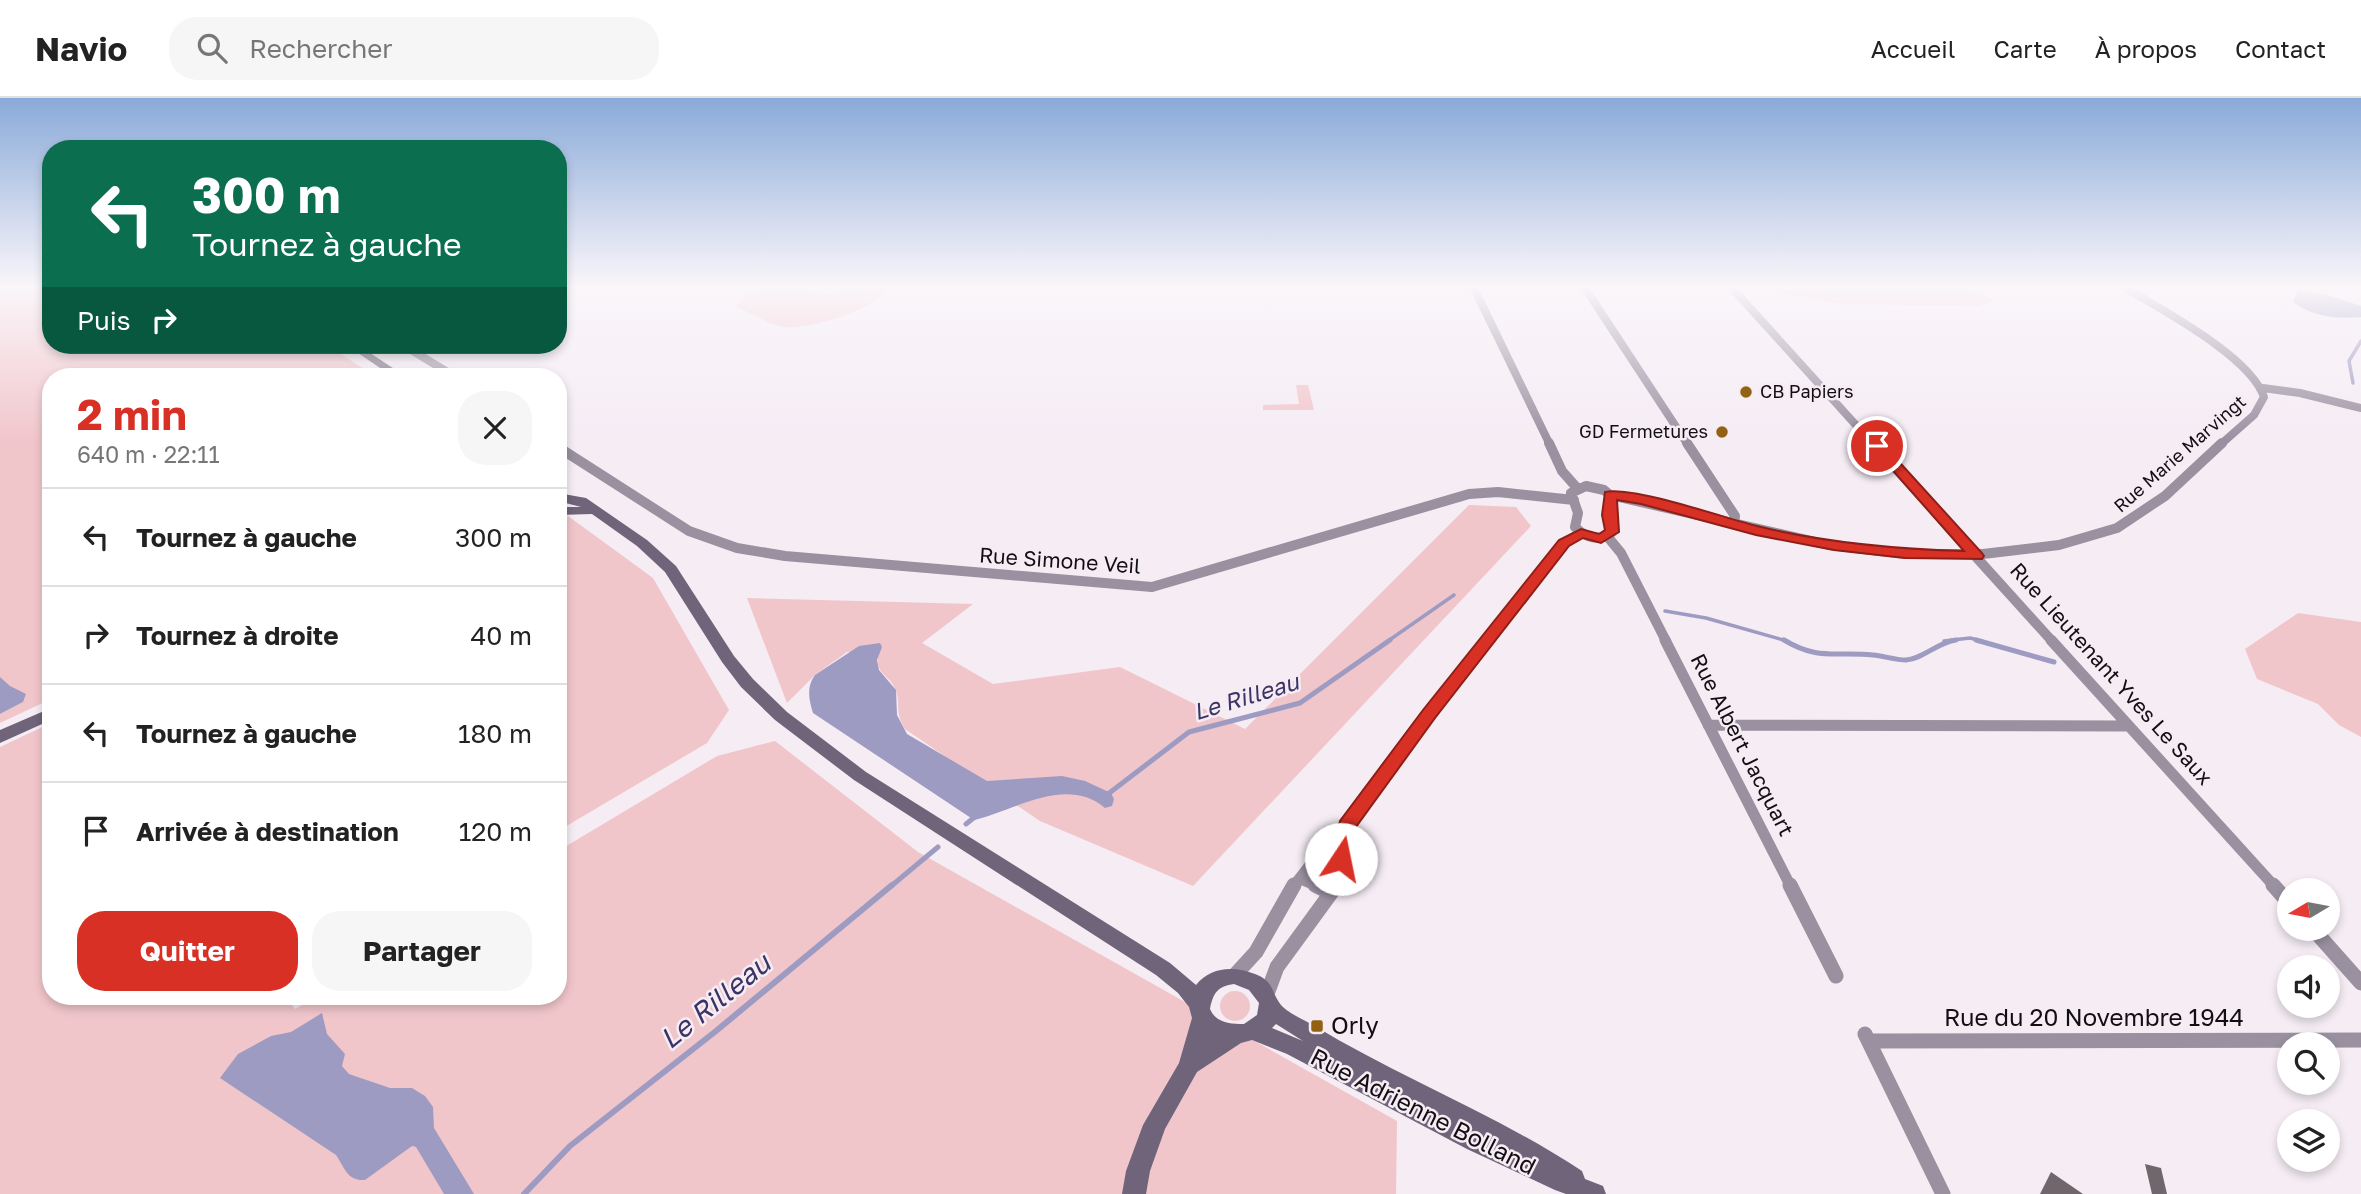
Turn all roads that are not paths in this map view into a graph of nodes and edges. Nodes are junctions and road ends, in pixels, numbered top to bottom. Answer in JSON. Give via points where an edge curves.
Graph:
{"nodes":[{"id":1,"x":1499,"y":339,"type":"edge"},
{"id":2,"x":1619,"y":339,"type":"edge"},
{"id":3,"x":1779,"y":339,"type":"edge"},
{"id":4,"x":2204,"y":339,"type":"edge"},
{"id":5,"x":365,"y":354,"type":"edge"},
{"id":6,"x":418,"y":354,"type":"edge"},
{"id":7,"x":387,"y":368,"type":"edge"},
{"id":8,"x":441,"y":368,"type":"edge"},
{"id":9,"x":2263,"y":388,"type":"junction"},
{"id":10,"x":2361,"y":408,"type":"edge"},
{"id":11,"x":567,"y":453,"type":"edge"},
{"id":12,"x":1577,"y":488,"type":"junction"},
{"id":13,"x":1610,"y":495,"type":"junction"},
{"id":14,"x":567,"y":499,"type":"edge"},
{"id":15,"x":1574,"y":500,"type":"junction"},
{"id":16,"x":567,"y":511,"type":"edge"},
{"id":17,"x":598,"y":513,"type":"junction"},
{"id":18,"x":1734,"y":524,"type":"junction"},
{"id":19,"x":1581,"y":533,"type":"junction"},
{"id":20,"x":1608,"y":536,"type":"junction"},
{"id":21,"x":1976,"y":556,"type":"junction"},
{"id":22,"x":42,"y":717,"type":"edge"},
{"id":23,"x":1708,"y":725,"type":"junction"},
{"id":24,"x":2129,"y":726,"type":"junction"},
{"id":25,"x":0,"y":737,"type":"edge"},
{"id":26,"x":1347,"y":825,"type":"junction"},
{"id":27,"x":1301,"y":879,"type":"junction"},
{"id":28,"x":2277,"y":890,"type":"edge"},
{"id":29,"x":1331,"y":893,"type":"junction"},
{"id":30,"x":2325,"y":942,"type":"edge"},
{"id":31,"x":1163,"y":969,"type":"junction"},
{"id":32,"x":1836,"y":976,"type":"dead end"},
{"id":33,"x":1225,"y":978,"type":"junction"},
{"id":34,"x":2361,"y":983,"type":"edge"},
{"id":35,"x":1269,"y":1002,"type":"junction"},
{"id":36,"x":1201,"y":1012,"type":"junction"},
{"id":37,"x":1244,"y":1033,"type":"junction"},
{"id":38,"x":2361,"y":1040,"type":"edge"},
{"id":39,"x":1189,"y":1065,"type":"junction"},
{"id":40,"x":1134,"y":1194,"type":"edge"},
{"id":41,"x":1594,"y":1194,"type":"edge"},
{"id":42,"x":1943,"y":1194,"type":"edge"}],
"edges":[{"from":1,"to":12,"type":"street","via":[[1562,471]]},
{"from":2,"to":18,"type":"street","via":[[1735,516]]},
{"from":3,"to":21,"type":"street","name":"Rue Lieutenant Yves Le Saux"},
{"from":4,"to":9,"type":"street","name":"Rue Marie Marvingt","via":[[2239,362]]},
{"from":5,"to":7,"type":"main road"},
{"from":6,"to":8,"type":"street"},
{"from":9,"to":10,"type":"street"},
{"from":9,"to":21,"type":"street","name":"Rue Marie Marvingt","via":[[2264,398],[2251,417],[2121,526],[2072,542]]},
{"from":11,"to":15,"type":"street","name":"Rue Simone Veil","via":[[689,531],[737,548],[879,565],[1152,587],[1469,494],[1498,492]]},
{"from":12,"to":13,"type":"street","name":"Rue Marie Marvingt","via":[[1595,488]]},
{"from":12,"to":15,"type":"street","via":[[1572,493]]},
{"from":13,"to":18,"type":"street","name":"Rue Marie Marvingt"},
{"from":13,"to":20,"type":"street","via":[[1612,532]]},
{"from":14,"to":17,"type":"main road","via":[[581,501]]},
{"from":15,"to":19,"type":"street","via":[[1578,513],[1575,527]]},
{"from":16,"to":17,"type":"main road"},
{"from":17,"to":31,"type":"main road","via":[[671,569],[728,659],[767,705],[860,776]]},
{"from":18,"to":21,"type":"street","name":"Rue Marie Marvingt","via":[[1846,547]]},
{"from":19,"to":20,"type":"street"},
{"from":19,"to":26,"type":"street","via":[[1564,543]]},
{"from":20,"to":23,"type":"street","name":"Rue Albert Jacquart","via":[[1621,552]]},
{"from":21,"to":24,"type":"street","name":"Rue Lieutenant Yves Le Saux"},
{"from":22,"to":25,"type":"main road"},
{"from":23,"to":24,"type":"street"},
{"from":23,"to":32,"type":"street","name":"Rue Albert Jacquart"},
{"from":24,"to":28,"type":"street","name":"Rue Lieutenant Yves Le Saux"},
{"from":26,"to":27,"type":"street","via":[[1335,833]]},
{"from":26,"to":29,"type":"street"},
{"from":27,"to":29,"type":"street"},
{"from":27,"to":33,"type":"street","via":[[1284,901],[1256,957]]},
{"from":29,"to":35,"type":"street","via":[[1277,967]]},
{"from":30,"to":34,"type":"street"},
{"from":31,"to":33,"type":"main road"},
{"from":31,"to":36,"type":"main road","via":[[1186,987]]},
{"from":33,"to":35,"type":"main road","via":[[1254,981]]},
{"from":33,"to":36,"type":"main road","via":[[1203,990]]},
{"from":35,"to":37,"type":"main road","via":[[1266,1020]]},
{"from":35,"to":41,"type":"main road","name":"Rue Adrienne Bolland","via":[[1305,1032],[1510,1138]]},
{"from":36,"to":37,"type":"main road","via":[[1217,1031]]},
{"from":36,"to":39,"type":"main road"},
{"from":37,"to":39,"type":"main road"},
{"from":37,"to":41,"type":"main road","name":"Rue Adrienne Bolland","via":[[1284,1041],[1453,1129]]},
{"from":38,"to":42,"type":"street","name":"Rue du 20 Novembre 1944","via":[[1867,1037]]},
{"from":39,"to":40,"type":"main road","via":[[1156,1125]]}]}
